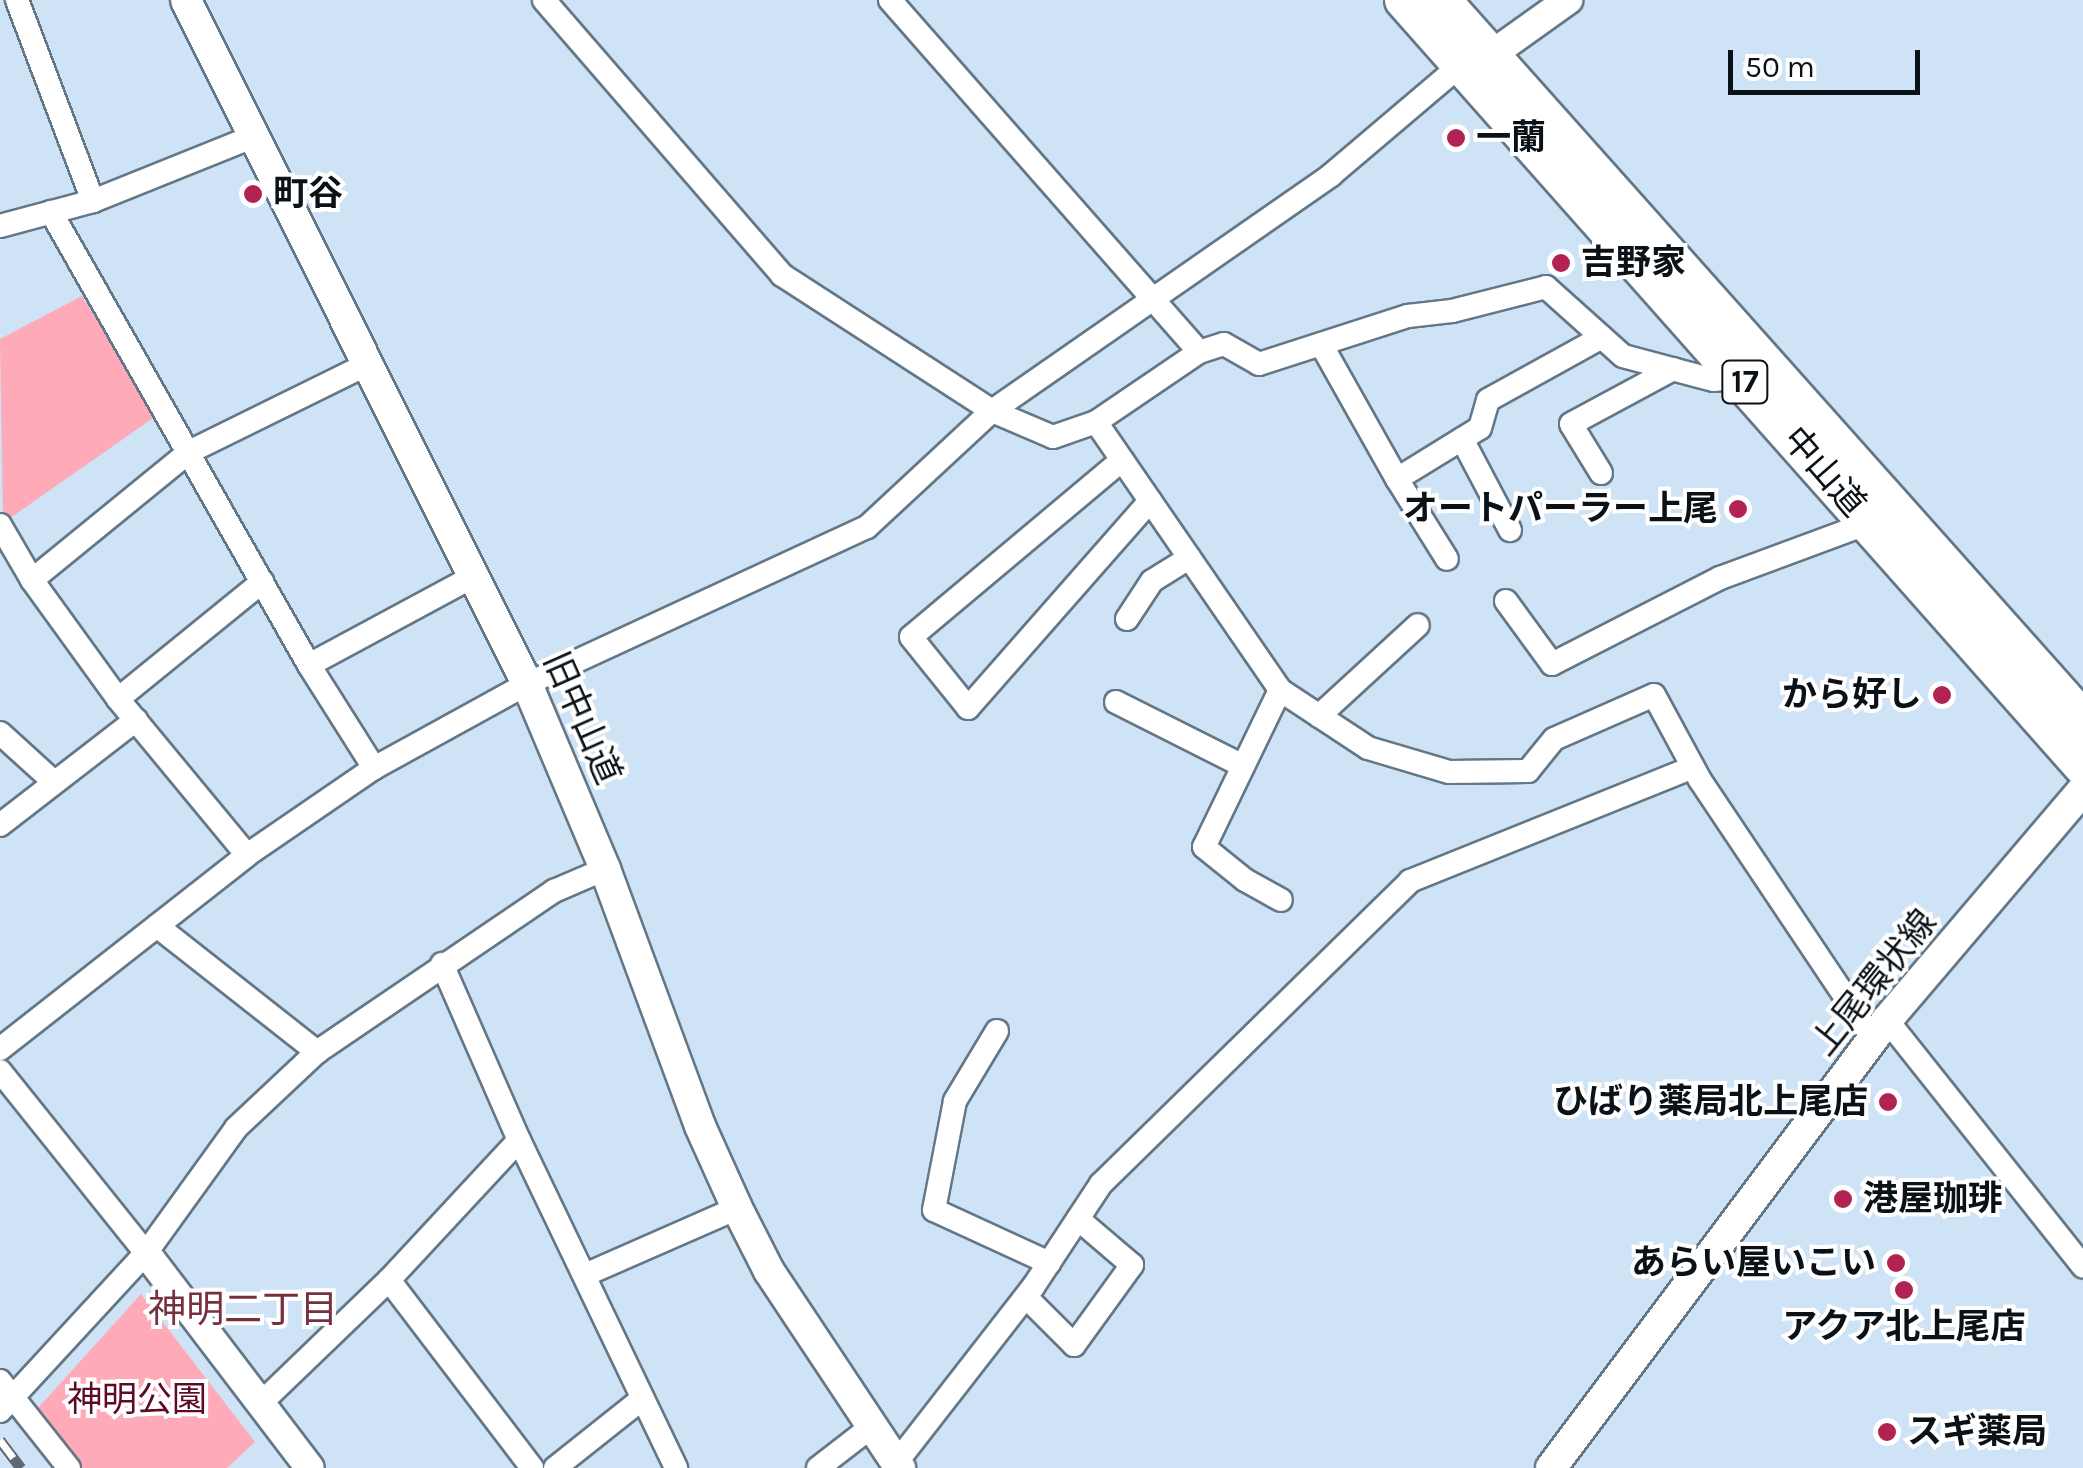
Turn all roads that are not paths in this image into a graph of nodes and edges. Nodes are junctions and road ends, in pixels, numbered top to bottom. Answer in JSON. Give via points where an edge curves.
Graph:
{"nodes":[{"id":1,"x":17,"y":0,"type":"edge"},
{"id":2,"x":186,"y":0,"type":"edge"},
{"id":3,"x":544,"y":0,"type":"edge"},
{"id":4,"x":890,"y":0,"type":"edge"},
{"id":5,"x":1404,"y":0,"type":"edge"},
{"id":6,"x":1441,"y":0,"type":"edge"},
{"id":7,"x":1568,"y":0,"type":"edge"},
{"id":8,"x":1476,"y":60,"type":"junction"},
{"id":9,"x":252,"y":137,"type":"junction"},
{"id":10,"x":94,"y":201,"type":"junction"},
{"id":11,"x":51,"y":212,"type":"junction"},
{"id":12,"x":0,"y":226,"type":"edge"},
{"id":13,"x":1149,"y":300,"type":"junction"},
{"id":14,"x":1602,"y":337,"type":"junction"},
{"id":15,"x":1321,"y":344,"type":"junction"},
{"id":16,"x":1198,"y":352,"type":"junction"},
{"id":17,"x":366,"y":366,"type":"junction"},
{"id":18,"x":1673,"y":369,"type":"junction"},
{"id":19,"x":1741,"y":378,"type":"junction"},
{"id":20,"x":992,"y":411,"type":"junction"},
{"id":21,"x":1096,"y":422,"type":"junction"},
{"id":22,"x":1462,"y":439,"type":"junction"},
{"id":23,"x":188,"y":452,"type":"junction"},
{"id":24,"x":1122,"y":460,"type":"junction"},
{"id":25,"x":1601,"y":474,"type":"dead end"},
{"id":26,"x":1397,"y":478,"type":"junction"},
{"id":27,"x":1150,"y":501,"type":"junction"},
{"id":28,"x":1869,"y":523,"type":"junction"},
{"id":29,"x":0,"y":525,"type":"edge"},
{"id":30,"x":1510,"y":530,"type":"dead end"},
{"id":31,"x":1189,"y":558,"type":"junction"},
{"id":32,"x":1447,"y":559,"type":"dead end"},
{"id":33,"x":476,"y":575,"type":"junction"},
{"id":34,"x":32,"y":580,"type":"junction"},
{"id":35,"x":262,"y":582,"type":"junction"},
{"id":36,"x":1506,"y":601,"type":"dead end"},
{"id":37,"x":1127,"y":619,"type":"dead end"},
{"id":38,"x":1418,"y":625,"type":"dead end"},
{"id":39,"x":309,"y":665,"type":"junction"},
{"id":40,"x":526,"y":684,"type":"junction"},
{"id":41,"x":1280,"y":690,"type":"junction"},
{"id":42,"x":118,"y":698,"type":"junction"},
{"id":43,"x":1116,"y":702,"type":"dead end"},
{"id":44,"x":1320,"y":716,"type":"junction"},
{"id":45,"x":136,"y":720,"type":"junction"},
{"id":46,"x":2083,"y":720,"type":"edge"},
{"id":47,"x":0,"y":733,"type":"edge"},
{"id":48,"x":1243,"y":766,"type":"junction"},
{"id":49,"x":2083,"y":766,"type":"edge"},
{"id":50,"x":1693,"y":767,"type":"junction"},
{"id":51,"x":374,"y":768,"type":"junction"},
{"id":52,"x":54,"y":782,"type":"junction"},
{"id":53,"x":2083,"y":790,"type":"edge"},
{"id":54,"x":0,"y":825,"type":"edge"},
{"id":55,"x":247,"y":856,"type":"junction"},
{"id":56,"x":605,"y":869,"type":"junction"},
{"id":57,"x":1281,"y":900,"type":"dead end"},
{"id":58,"x":156,"y":926,"type":"junction"},
{"id":59,"x":442,"y":964,"type":"junction"},
{"id":60,"x":1881,"y":1030,"type":"junction"},
{"id":61,"x":996,"y":1031,"type":"dead end"},
{"id":62,"x":0,"y":1049,"type":"edge"},
{"id":63,"x":317,"y":1052,"type":"junction"},
{"id":64,"x":0,"y":1071,"type":"edge"},
{"id":65,"x":519,"y":1140,"type":"junction"},
{"id":66,"x":737,"y":1208,"type":"junction"},
{"id":67,"x":1078,"y":1219,"type":"junction"},
{"id":68,"x":146,"y":1253,"type":"junction"},
{"id":69,"x":1049,"y":1263,"type":"junction"},
{"id":70,"x":2083,"y":1266,"type":"edge"},
{"id":71,"x":587,"y":1274,"type":"junction"},
{"id":72,"x":389,"y":1280,"type":"junction"},
{"id":73,"x":1026,"y":1296,"type":"junction"},
{"id":74,"x":4,"y":1396,"type":"edge"},
{"id":75,"x":643,"y":1398,"type":"junction"},
{"id":76,"x":260,"y":1404,"type":"junction"},
{"id":77,"x":871,"y":1427,"type":"junction"},
{"id":78,"x":898,"y":1466,"type":"edge"},
{"id":79,"x":69,"y":1468,"type":"edge"},
{"id":80,"x":310,"y":1468,"type":"edge"},
{"id":81,"x":532,"y":1468,"type":"edge"},
{"id":82,"x":555,"y":1468,"type":"edge"},
{"id":83,"x":676,"y":1468,"type":"edge"},
{"id":84,"x":818,"y":1468,"type":"edge"},
{"id":85,"x":1551,"y":1468,"type":"edge"}],
"edges":[{"from":1,"to":10,"type":"street"},
{"from":2,"to":9,"type":"main road","name":"旧中山道"},
{"from":3,"to":20,"type":"street","via":[[782,274]]},
{"from":4,"to":13,"type":"street"},
{"from":5,"to":8,"type":"highway","name":"中山道","number":"17"},
{"from":6,"to":8,"type":"highway","name":"中山道","number":"17"},
{"from":7,"to":8,"type":"street"},
{"from":8,"to":13,"type":"street","via":[[1331,175]]},
{"from":8,"to":19,"type":"highway","name":"中山道","number":"17"},
{"from":8,"to":46,"type":"highway","name":"中山道","number":"17"},
{"from":9,"to":10,"type":"street"},
{"from":9,"to":17,"type":"main road","name":"旧中山道"},
{"from":10,"to":11,"type":"street"},
{"from":11,"to":12,"type":"street"},
{"from":11,"to":23,"type":"street"},
{"from":13,"to":16,"type":"street"},
{"from":13,"to":20,"type":"street"},
{"from":14,"to":15,"type":"street","via":[[1546,286],[1408,316]]},
{"from":14,"to":18,"type":"street","via":[[1623,356]]},
{"from":14,"to":22,"type":"street","via":[[1488,400],[1480,428]]},
{"from":15,"to":16,"type":"street","via":[[1259,364],[1224,344]]},
{"from":15,"to":26,"type":"street"},
{"from":16,"to":21,"type":"street"},
{"from":17,"to":23,"type":"street"},
{"from":17,"to":33,"type":"main road","name":"旧中山道"},
{"from":18,"to":19,"type":"street","via":[[1714,380]]},
{"from":18,"to":25,"type":"street","via":[[1571,424]]},
{"from":19,"to":28,"type":"highway","name":"中山道","number":"17"},
{"from":20,"to":21,"type":"street","via":[[1053,437]]},
{"from":20,"to":40,"type":"street","via":[[867,527]]},
{"from":21,"to":24,"type":"street"},
{"from":22,"to":26,"type":"street"},
{"from":22,"to":30,"type":"street"},
{"from":23,"to":34,"type":"street"},
{"from":23,"to":35,"type":"street"},
{"from":24,"to":27,"type":"street"},
{"from":24,"to":27,"type":"street","via":[[911,637],[968,708]]},
{"from":26,"to":32,"type":"street"},
{"from":27,"to":31,"type":"street"},
{"from":28,"to":36,"type":"street","via":[[1720,578],[1552,664]]},
{"from":28,"to":49,"type":"highway","name":"中山道","number":"17"},
{"from":29,"to":34,"type":"street"},
{"from":31,"to":37,"type":"street","via":[[1152,581]]},
{"from":31,"to":41,"type":"street"},
{"from":33,"to":39,"type":"street"},
{"from":33,"to":40,"type":"main road","name":"旧中山道"},
{"from":34,"to":42,"type":"street"},
{"from":35,"to":39,"type":"street"},
{"from":35,"to":42,"type":"street"},
{"from":38,"to":44,"type":"street"},
{"from":39,"to":51,"type":"street"},
{"from":40,"to":51,"type":"street"},
{"from":40,"to":56,"type":"main road","name":"旧中山道"},
{"from":41,"to":44,"type":"street"},
{"from":41,"to":48,"type":"street"},
{"from":42,"to":45,"type":"street"},
{"from":43,"to":48,"type":"street"},
{"from":44,"to":50,"type":"street","via":[[1368,748],[1450,772],[1528,771],[1554,739],[1654,695]]},
{"from":45,"to":52,"type":"street"},
{"from":45,"to":55,"type":"street"},
{"from":47,"to":52,"type":"street"},
{"from":48,"to":57,"type":"street","via":[[1204,847]]},
{"from":50,"to":60,"type":"street"},
{"from":50,"to":67,"type":"street","via":[[1410,881],[1101,1184]]},
{"from":51,"to":55,"type":"street"},
{"from":52,"to":54,"type":"street"},
{"from":53,"to":60,"type":"main road","name":"上尾環状線"},
{"from":55,"to":58,"type":"street"},
{"from":56,"to":59,"type":"street","via":[[554,892]]},
{"from":56,"to":66,"type":"main road","name":"旧中山道"},
{"from":58,"to":62,"type":"street"},
{"from":58,"to":63,"type":"street"},
{"from":59,"to":63,"type":"street"},
{"from":59,"to":65,"type":"street"},
{"from":60,"to":70,"type":"street"},
{"from":60,"to":85,"type":"main road","name":"上尾環状線"},
{"from":61,"to":69,"type":"street","via":[[956,1101],[934,1210]]},
{"from":63,"to":68,"type":"street","via":[[236,1128]]},
{"from":64,"to":68,"type":"street"},
{"from":65,"to":71,"type":"street"},
{"from":65,"to":72,"type":"street"},
{"from":66,"to":71,"type":"street"},
{"from":66,"to":77,"type":"main road","name":"旧中山道","via":[[769,1271]]},
{"from":67,"to":69,"type":"street"},
{"from":67,"to":73,"type":"street","via":[[1132,1265],[1074,1345]]},
{"from":68,"to":74,"type":"street"},
{"from":68,"to":76,"type":"street"},
{"from":69,"to":73,"type":"street"},
{"from":71,"to":75,"type":"street"},
{"from":72,"to":76,"type":"street"},
{"from":72,"to":81,"type":"street"},
{"from":73,"to":78,"type":"street"},
{"from":74,"to":79,"type":"street"},
{"from":75,"to":82,"type":"street"},
{"from":75,"to":83,"type":"street"},
{"from":76,"to":80,"type":"street"},
{"from":77,"to":78,"type":"main road","name":"旧中山道"},
{"from":77,"to":84,"type":"street"}]}
